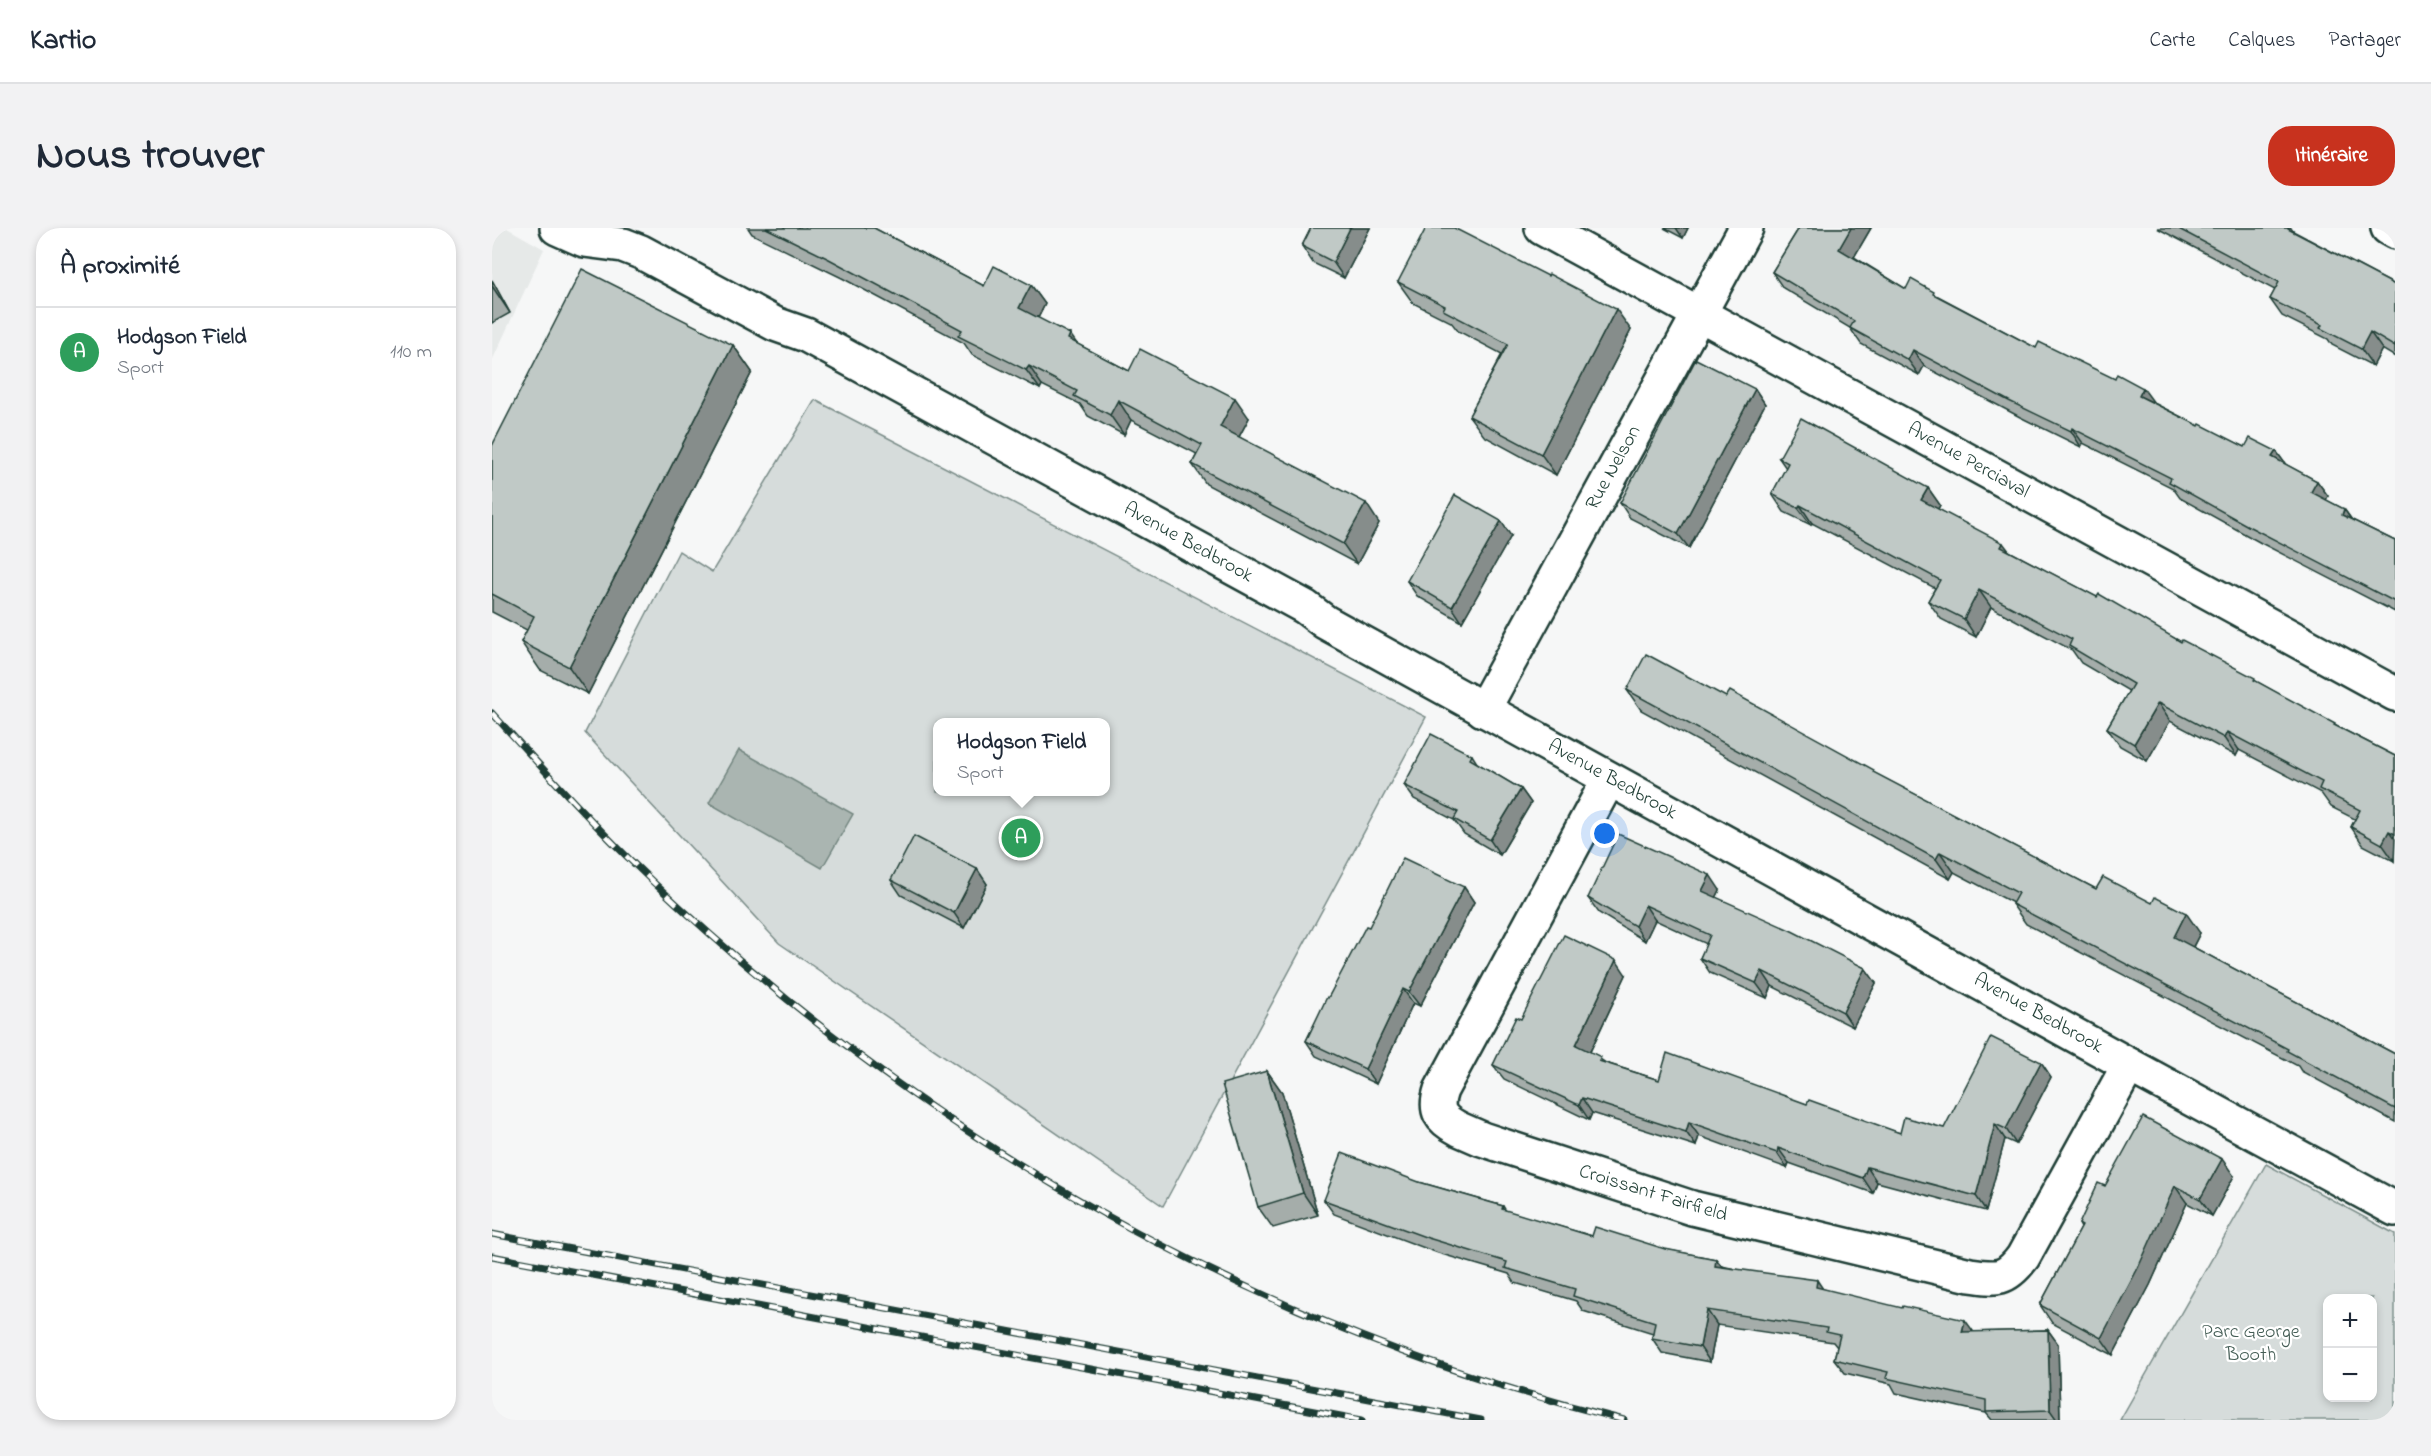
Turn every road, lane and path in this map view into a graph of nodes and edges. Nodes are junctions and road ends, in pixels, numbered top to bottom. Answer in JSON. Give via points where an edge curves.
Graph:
{"nodes":[{"id":1,"x":557,"y":228,"type":"edge"},
{"id":2,"x":1542,"y":228,"type":"edge"},
{"id":3,"x":1746,"y":228,"type":"edge"},
{"id":4,"x":2388,"y":228,"type":"edge"},
{"id":5,"x":2395,"y":232,"type":"edge"},
{"id":6,"x":1699,"y":314,"type":"junction"},
{"id":7,"x":2395,"y":694,"type":"edge"},
{"id":8,"x":1483,"y":710,"type":"junction"},
{"id":9,"x":1609,"y":778,"type":"junction"},
{"id":10,"x":2129,"y":1065,"type":"junction"},
{"id":11,"x":2395,"y":1209,"type":"edge"}],
"edges":[{"from":1,"to":8,"type":"street","name":"Avenue Bedbrook","via":[[584,240],[623,245],[641,252],[775,324],[806,335],[1305,607]]},
{"from":2,"to":6,"type":"street","name":"Avenue Perciaval"},
{"from":3,"to":6,"type":"street","name":"Rue Nelson"},
{"from":4,"to":5,"type":"street"},
{"from":6,"to":7,"type":"street","name":"Avenue Perciaval"},
{"from":6,"to":8,"type":"street","name":"Rue Nelson"},
{"from":8,"to":9,"type":"street","name":"Avenue Bedbrook"},
{"from":9,"to":10,"type":"street","name":"Avenue Bedbrook"},
{"from":9,"to":10,"type":"street","name":"Croissant Fairfield","via":[[1441,1090],[1437,1109],[1440,1117],[1459,1129],[1725,1217],[1970,1275],[1998,1278],[2014,1269],[2023,1257]]},
{"from":10,"to":11,"type":"street","name":"Avenue Bedbrook"}]}
